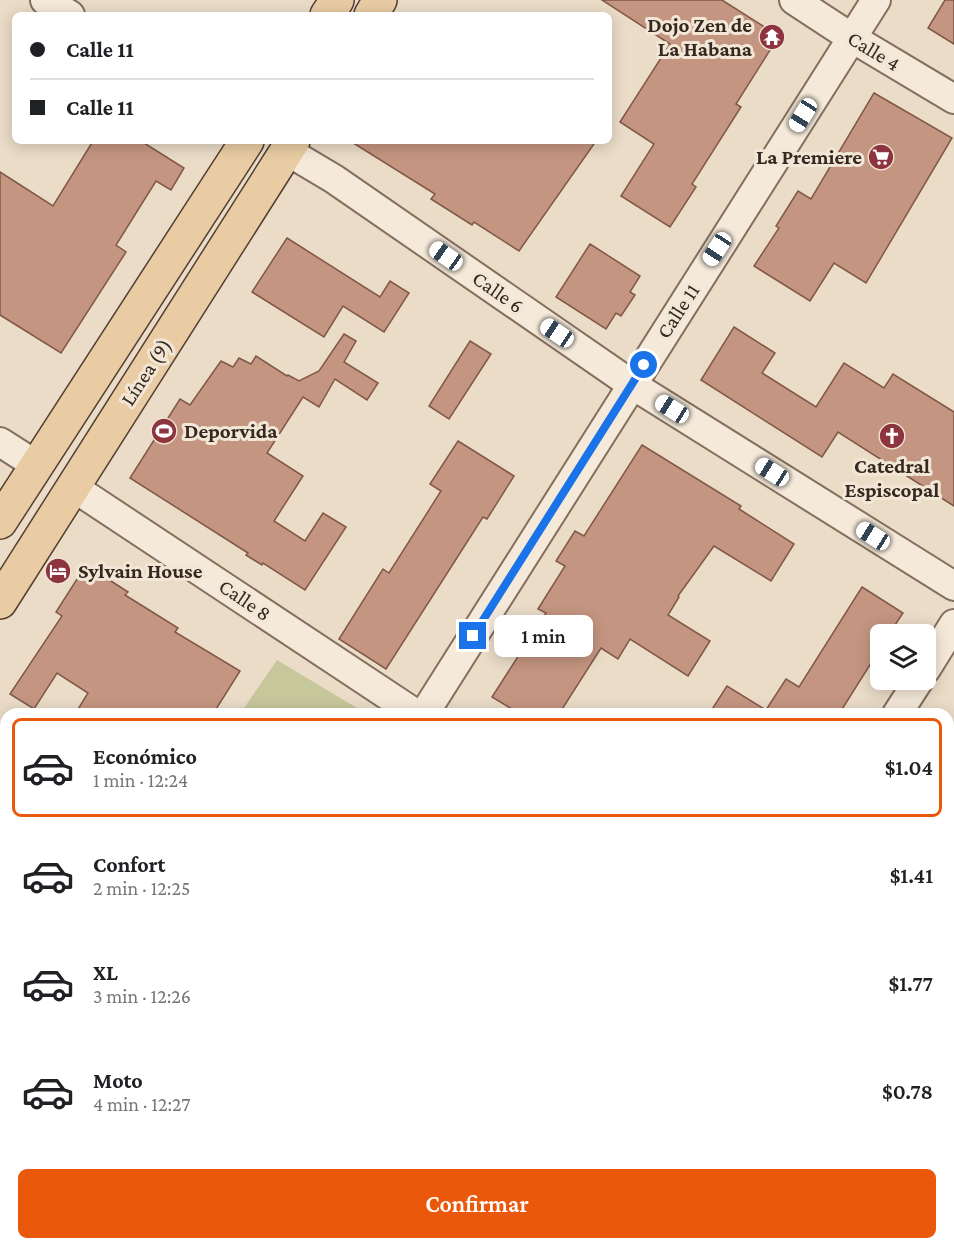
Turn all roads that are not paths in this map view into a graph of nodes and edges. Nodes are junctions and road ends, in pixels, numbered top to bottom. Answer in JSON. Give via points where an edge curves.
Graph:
{"nodes":[{"id":1,"x":45,"y":0,"type":"edge"},
{"id":2,"x":794,"y":0,"type":"edge"},
{"id":3,"x":876,"y":0,"type":"edge"},
{"id":4,"x":65,"y":12,"type":"edge"},
{"id":5,"x":852,"y":38,"type":"junction"},
{"id":6,"x":954,"y":99,"type":"edge"},
{"id":7,"x":245,"y":144,"type":"edge"},
{"id":8,"x":290,"y":146,"type":"edge"},
{"id":9,"x":631,"y":384,"type":"junction"},
{"id":10,"x":0,"y":442,"type":"edge"},
{"id":11,"x":36,"y":465,"type":"junction"},
{"id":12,"x":73,"y":487,"type":"junction"},
{"id":13,"x":0,"y":522,"type":"edge"},
{"id":14,"x":954,"y":586,"type":"edge"},
{"id":15,"x":0,"y":602,"type":"edge"},
{"id":16,"x":954,"y":624,"type":"edge"},
{"id":17,"x":936,"y":653,"type":"edge"},
{"id":18,"x":913,"y":690,"type":"edge"},
{"id":19,"x":407,"y":708,"type":"edge"},
{"id":20,"x":428,"y":708,"type":"edge"},
{"id":21,"x":901,"y":708,"type":"edge"}],
"edges":[{"from":1,"to":4,"type":"street"},
{"from":2,"to":5,"type":"street","name":"Calle 4"},
{"from":3,"to":5,"type":"street","name":"Calle 11"},
{"from":5,"to":6,"type":"street","name":"Calle 4"},
{"from":5,"to":9,"type":"street","name":"Calle 11"},
{"from":7,"to":11,"type":"main road","name":"Línea (9)"},
{"from":8,"to":9,"type":"street","name":"Calle 6"},
{"from":8,"to":12,"type":"main road","name":"Línea (9)"},
{"from":9,"to":14,"type":"street","name":"Calle 6"},
{"from":9,"to":20,"type":"street","name":"Calle 11"},
{"from":10,"to":11,"type":"street"},
{"from":11,"to":13,"type":"main road","name":"Línea (9)"},
{"from":12,"to":15,"type":"main road","name":"Línea (9)"},
{"from":12,"to":19,"type":"street","name":"Calle 8"},
{"from":16,"to":17,"type":"street"},
{"from":18,"to":21,"type":"street"}]}
